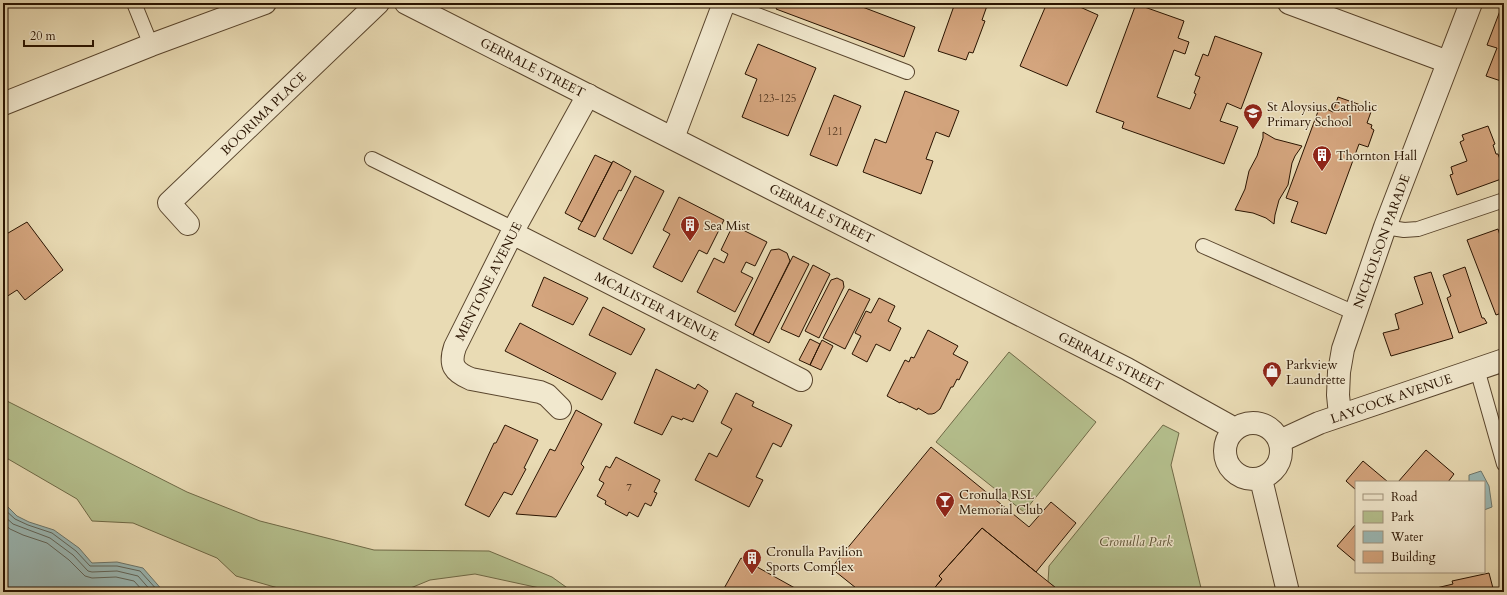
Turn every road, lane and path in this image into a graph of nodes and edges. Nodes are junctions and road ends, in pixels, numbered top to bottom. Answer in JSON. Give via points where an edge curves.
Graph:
{"nodes":[{"id":1,"x":134,"y":3,"type":"edge"},
{"id":2,"x":265,"y":3,"type":"edge"},
{"id":3,"x":378,"y":3,"type":"edge"},
{"id":4,"x":406,"y":3,"type":"edge"},
{"id":5,"x":725,"y":3,"type":"edge"},
{"id":6,"x":1289,"y":3,"type":"edge"},
{"id":7,"x":1471,"y":3,"type":"edge"},
{"id":8,"x":151,"y":45,"type":"junction"},
{"id":9,"x":1448,"y":62,"type":"junction"},
{"id":10,"x":907,"y":72,"type":"dead end"},
{"id":11,"x":588,"y":95,"type":"junction"},
{"id":12,"x":3,"y":104,"type":"edge"},
{"id":13,"x":673,"y":138,"type":"junction"},
{"id":14,"x":372,"y":159,"type":"dead end"},
{"id":15,"x":1504,"y":200,"type":"edge"},
{"id":16,"x":188,"y":224,"type":"dead end"},
{"id":17,"x":1385,"y":227,"type":"junction"},
{"id":18,"x":513,"y":231,"type":"junction"},
{"id":19,"x":1203,"y":246,"type":"dead end"},
{"id":20,"x":1355,"y":313,"type":"junction"},
{"id":21,"x":1504,"y":360,"type":"edge"},
{"id":22,"x":1477,"y":370,"type":"junction"},
{"id":23,"x":801,"y":380,"type":"dead end"},
{"id":24,"x":560,"y":408,"type":"dead end"},
{"id":25,"x":1340,"y":415,"type":"junction"},
{"id":26,"x":1235,"y":429,"type":"junction"},
{"id":27,"x":1280,"y":441,"type":"junction"},
{"id":28,"x":1504,"y":464,"type":"edge"},
{"id":29,"x":1261,"y":479,"type":"junction"},
{"id":30,"x":1288,"y":592,"type":"edge"}],
"edges":[{"from":1,"to":8,"type":"lane"},
{"from":2,"to":8,"type":"street"},
{"from":3,"to":16,"type":"street","name":"BOORIMA PLACE","via":[[169,203]]},
{"from":4,"to":11,"type":"street","name":"GERRALE STREET"},
{"from":5,"to":10,"type":"lane"},
{"from":5,"to":13,"type":"street"},
{"from":6,"to":9,"type":"street"},
{"from":7,"to":9,"type":"street","name":"NICHOLSON PARADE"},
{"from":8,"to":12,"type":"street"},
{"from":9,"to":17,"type":"street","name":"NICHOLSON PARADE"},
{"from":11,"to":13,"type":"street","name":"GERRALE STREET"},
{"from":11,"to":18,"type":"street","name":"MENTONE AVENUE"},
{"from":13,"to":26,"type":"street","name":"GERRALE STREET","via":[[1127,369]]},
{"from":14,"to":18,"type":"lane","name":"MCALISTER AVENUE"},
{"from":15,"to":17,"type":"lane","via":[[1418,229]]},
{"from":17,"to":20,"type":"street","name":"NICHOLSON PARADE"},
{"from":18,"to":23,"type":"street","name":"MCALISTER AVENUE"},
{"from":18,"to":24,"type":"street","name":"MENTONE AVENUE","via":[[455,347],[453,364],[456,370],[471,379],[540,392],[547,395]]},
{"from":19,"to":20,"type":"lane"},
{"from":20,"to":25,"type":"street","name":"NICHOLSON PARADE","via":[[1338,372]]},
{"from":21,"to":22,"type":"street","name":"LAYCOCK AVENUE"},
{"from":22,"to":25,"type":"street","name":"LAYCOCK AVENUE"},
{"from":22,"to":28,"type":"lane"},
{"from":25,"to":27,"type":"street","name":"LAYCOCK AVENUE","via":[[1298,431]]},
{"from":26,"to":27,"type":"street","via":[[1252,423],[1261,424],[1272,430]]},
{"from":26,"to":29,"type":"street","via":[[1225,444],[1224,453],[1231,470],[1244,479]]},
{"from":27,"to":29,"type":"street","via":[[1282,457],[1279,464],[1275,471]]},
{"from":29,"to":30,"type":"street"}]}
